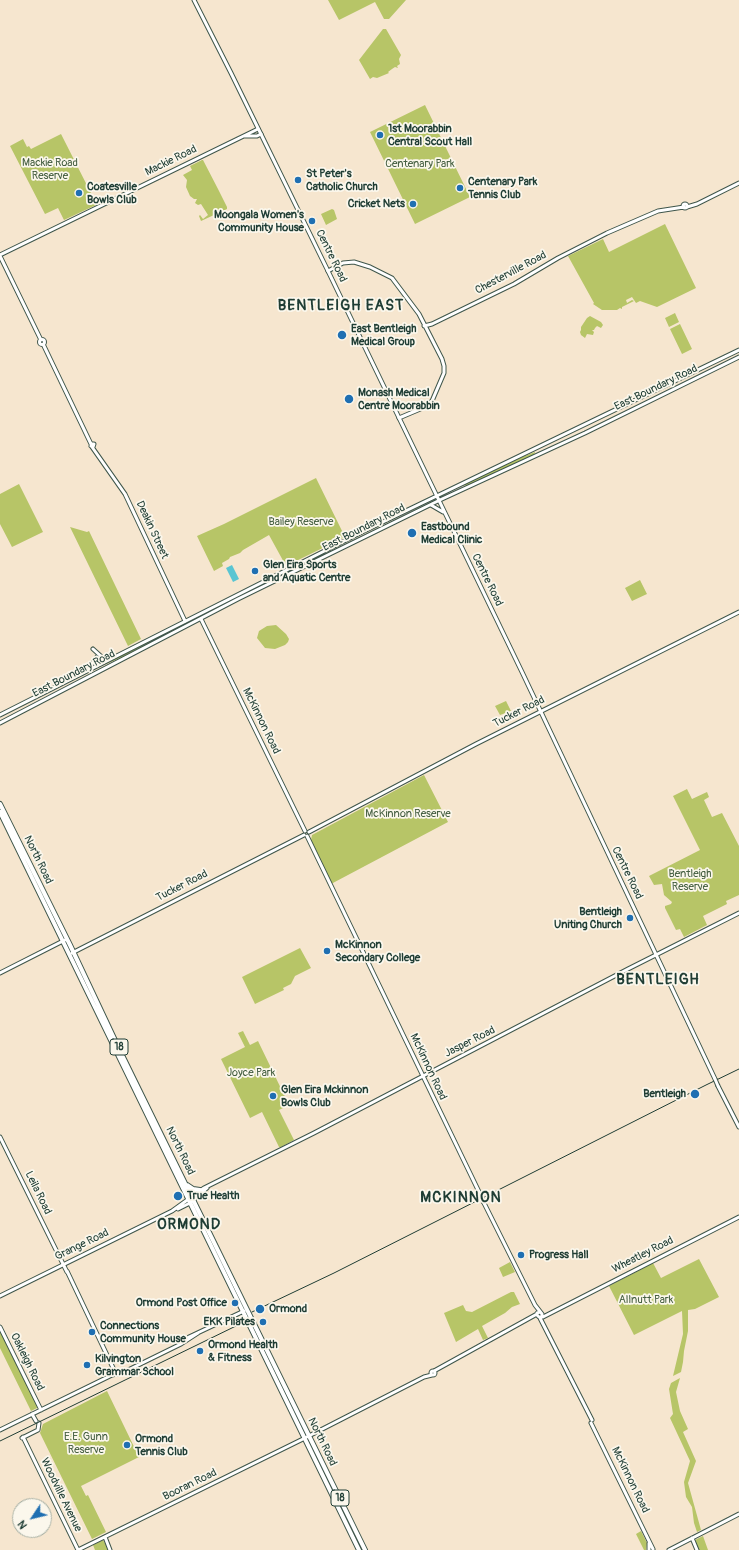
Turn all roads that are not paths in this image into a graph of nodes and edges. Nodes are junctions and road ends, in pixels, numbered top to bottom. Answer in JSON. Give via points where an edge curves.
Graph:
{"nodes":[{"id":1,"x":194,"y":0,"type":"edge"},
{"id":2,"x":258,"y":129,"type":"junction"},
{"id":3,"x":261,"y":134,"type":"junction"},
{"id":4,"x":243,"y":136,"type":"junction"},
{"id":5,"x":739,"y":183,"type":"edge"},
{"id":6,"x":0,"y":256,"type":"edge"},
{"id":7,"x":328,"y":271,"type":"junction"},
{"id":8,"x":425,"y":326,"type":"junction"},
{"id":9,"x":739,"y":350,"type":"edge"},
{"id":10,"x":739,"y":357,"type":"edge"},
{"id":11,"x":648,"y":395,"type":"junction"},
{"id":12,"x":661,"y":395,"type":"junction"},
{"id":13,"x":399,"y":418,"type":"junction"},
{"id":14,"x":536,"y":448,"type":"junction"},
{"id":15,"x":538,"y":454,"type":"junction"},
{"id":16,"x":454,"y":487,"type":"junction"},
{"id":17,"x":467,"y":488,"type":"junction"},
{"id":18,"x":448,"y":490,"type":"junction"},
{"id":19,"x":455,"y":493,"type":"junction"},
{"id":20,"x":436,"y":495,"type":"junction"},
{"id":21,"x":439,"y":501,"type":"junction"},
{"id":22,"x":431,"y":504,"type":"junction"},
{"id":23,"x":402,"y":512,"type":"junction"},
{"id":24,"x":410,"y":515,"type":"junction"},
{"id":25,"x":446,"y":516,"type":"junction"},
{"id":26,"x":739,"y":612,"type":"edge"},
{"id":27,"x":190,"y":619,"type":"junction"},
{"id":28,"x":201,"y":619,"type":"junction"},
{"id":29,"x":185,"y":621,"type":"junction"},
{"id":30,"x":193,"y":623,"type":"junction"},
{"id":31,"x":93,"y":649,"type":"dead end"},
{"id":32,"x":97,"y":657,"type":"dead end"},
{"id":33,"x":108,"y":660,"type":"junction"},
{"id":34,"x":86,"y":671,"type":"junction"},
{"id":35,"x":541,"y":712,"type":"junction"},
{"id":36,"x":0,"y":715,"type":"edge"},
{"id":37,"x":0,"y":723,"type":"edge"},
{"id":38,"x":0,"y":804,"type":"edge"},
{"id":39,"x":0,"y":812,"type":"edge"},
{"id":40,"x":10,"y":829,"type":"junction"},
{"id":41,"x":306,"y":834,"type":"junction"},
{"id":42,"x":739,"y":913,"type":"edge"},
{"id":43,"x":67,"y":939,"type":"junction"},
{"id":44,"x":62,"y":941,"type":"junction"},
{"id":45,"x":74,"y":952,"type":"junction"},
{"id":46,"x":69,"y":954,"type":"junction"},
{"id":47,"x":656,"y":955,"type":"junction"},
{"id":48,"x":0,"y":972,"type":"edge"},
{"id":49,"x":85,"y":982,"type":"junction"},
{"id":50,"x":423,"y":1077,"type":"junction"},
{"id":51,"x":739,"y":1127,"type":"edge"},
{"id":52,"x":0,"y":1137,"type":"edge"},
{"id":53,"x":186,"y":1185,"type":"junction"},
{"id":54,"x":209,"y":1186,"type":"junction"},
{"id":55,"x":200,"y":1190,"type":"junction"},
{"id":56,"x":191,"y":1199,"type":"junction"},
{"id":57,"x":739,"y":1217,"type":"edge"},
{"id":58,"x":63,"y":1265,"type":"junction"},
{"id":59,"x":0,"y":1296,"type":"edge"},
{"id":60,"x":244,"y":1310,"type":"junction"},
{"id":61,"x":540,"y":1315,"type":"junction"},
{"id":62,"x":0,"y":1327,"type":"edge"},
{"id":63,"x":117,"y":1374,"type":"junction"},
{"id":64,"x":40,"y":1410,"type":"junction"},
{"id":65,"x":33,"y":1414,"type":"junction"},
{"id":66,"x":0,"y":1430,"type":"edge"},
{"id":67,"x":307,"y":1437,"type":"junction"},
{"id":68,"x":739,"y":1514,"type":"edge"},
{"id":69,"x":104,"y":1537,"type":"junction"},
{"id":70,"x":692,"y":1538,"type":"junction"},
{"id":71,"x":78,"y":1550,"type":"edge"},
{"id":72,"x":110,"y":1550,"type":"edge"},
{"id":73,"x":359,"y":1550,"type":"edge"},
{"id":74,"x":364,"y":1550,"type":"edge"},
{"id":75,"x":651,"y":1550,"type":"edge"},
{"id":76,"x":669,"y":1550,"type":"edge"},
{"id":77,"x":697,"y":1550,"type":"edge"}],
"edges":[{"from":1,"to":2,"type":"street","name":"Centre Road"},
{"from":2,"to":3,"type":"street","name":"Centre Road"},
{"from":2,"to":4,"type":"street","name":"Mackie Road"},
{"from":3,"to":4,"type":"street","name":"Mackie Road"},
{"from":3,"to":7,"type":"street","name":"Centre Road"},
{"from":4,"to":6,"type":"street","name":"Mackie Road"},
{"from":5,"to":8,"type":"street","name":"Chesterville Road","via":[[699,203],[656,211],[558,258],[514,284]]},
{"from":6,"to":29,"type":"street","name":"Deakin Street","via":[[41,340],[40,343],[43,344],[93,445],[125,494]]},
{"from":7,"to":8,"type":"street","via":[[343,263],[353,263],[391,279]]},
{"from":7,"to":13,"type":"street","name":"Centre Road"},
{"from":8,"to":13,"type":"street","via":[[442,359],[443,375],[432,401]]},
{"from":9,"to":11,"type":"street","name":"East Boundary Road"},
{"from":10,"to":12,"type":"street","name":"East Boundary Road"},
{"from":11,"to":12,"type":"street","via":[[659,392]]},
{"from":11,"to":14,"type":"street","name":"East Boundary Road"},
{"from":12,"to":15,"type":"street","name":"East Boundary Road"},
{"from":13,"to":20,"type":"street","name":"Centre Road"},
{"from":14,"to":15,"type":"street"},
{"from":14,"to":16,"type":"street","name":"East Boundary Road"},
{"from":15,"to":17,"type":"street","name":"East Boundary Road"},
{"from":16,"to":17,"type":"street","via":[[462,485]]},
{"from":16,"to":18,"type":"street","name":"East Boundary Road"},
{"from":17,"to":19,"type":"street","name":"East Boundary Road"},
{"from":18,"to":19,"type":"street"},
{"from":18,"to":20,"type":"street","name":"East Boundary Road"},
{"from":19,"to":21,"type":"street","name":"East Boundary Road"},
{"from":20,"to":21,"type":"street","name":"Centre Road"},
{"from":20,"to":23,"type":"street","name":"East Boundary Road"},
{"from":21,"to":22,"type":"street","name":"East Boundary Road"},
{"from":21,"to":25,"type":"street","name":"Centre Road"},
{"from":22,"to":24,"type":"street","name":"East Boundary Road"},
{"from":22,"to":25,"type":"street"},
{"from":23,"to":24,"type":"street"},
{"from":23,"to":27,"type":"street","name":"East Boundary Road"},
{"from":24,"to":28,"type":"street","name":"East Boundary Road"},
{"from":25,"to":35,"type":"street","name":"Centre Road"},
{"from":26,"to":35,"type":"street","name":"Tucker Road"},
{"from":27,"to":28,"type":"street"},
{"from":27,"to":29,"type":"street","name":"East Boundary Road"},
{"from":27,"to":30,"type":"street"},
{"from":28,"to":30,"type":"street","name":"East Boundary Road"},
{"from":28,"to":41,"type":"street","name":"McKinnon Road"},
{"from":29,"to":33,"type":"street","name":"East Boundary Road"},
{"from":30,"to":37,"type":"street","name":"East Boundary Road"},
{"from":31,"to":33,"type":"street"},
{"from":32,"to":34,"type":"street"},
{"from":33,"to":34,"type":"street","name":"East Boundary Road"},
{"from":34,"to":36,"type":"street","name":"East Boundary Road"},
{"from":35,"to":41,"type":"street","name":"Tucker Road"},
{"from":35,"to":47,"type":"street","name":"Centre Road"},
{"from":38,"to":40,"type":"highway","name":"North Road","number":"18"},
{"from":39,"to":40,"type":"highway","name":"North Road","number":"18"},
{"from":40,"to":43,"type":"highway","name":"North Road","number":"18"},
{"from":40,"to":44,"type":"highway","name":"North Road","number":"18"},
{"from":41,"to":45,"type":"street","name":"Tucker Road"},
{"from":41,"to":50,"type":"street","name":"McKinnon Road"},
{"from":42,"to":47,"type":"street","name":"Jasper Road"},
{"from":43,"to":44,"type":"street"},
{"from":43,"to":45,"type":"highway","name":"North Road","number":"18"},
{"from":44,"to":46,"type":"highway","name":"North Road","number":"18"},
{"from":44,"to":48,"type":"street"},
{"from":45,"to":46,"type":"street","name":"Tucker Road"},
{"from":45,"to":49,"type":"highway","name":"North Road","number":"18"},
{"from":46,"to":49,"type":"highway","name":"North Road","number":"18"},
{"from":47,"to":50,"type":"street","name":"Jasper Road"},
{"from":47,"to":51,"type":"street","name":"Centre Road","bridge":true},
{"from":49,"to":53,"type":"highway","name":"North Road","number":"18"},
{"from":49,"to":56,"type":"highway","name":"North Road","number":"18"},
{"from":50,"to":54,"type":"street","name":"Jasper Road"},
{"from":50,"to":61,"type":"street","name":"McKinnon Road","bridge":true},
{"from":52,"to":58,"type":"street","name":"Leila Road"},
{"from":53,"to":55,"type":"highway"},
{"from":53,"to":56,"type":"highway","name":"North Road","number":"18"},
{"from":54,"to":55,"type":"street","name":"Jasper Road"},
{"from":54,"to":56,"type":"street","name":"Jasper Road"},
{"from":55,"to":56,"type":"street","name":"Jasper Road"},
{"from":56,"to":58,"type":"street","name":"Grange Road"},
{"from":56,"to":60,"type":"highway","name":"North Road","number":"18"},
{"from":57,"to":61,"type":"street","name":"Wheatley Road","via":[[555,1310]]},
{"from":58,"to":59,"type":"street","name":"Grange Road"},
{"from":58,"to":63,"type":"street","name":"Leila Road"},
{"from":60,"to":63,"type":"street","via":[[198,1333],[184,1343]]},
{"from":60,"to":67,"type":"highway","name":"North Road","number":"18"},
{"from":61,"to":67,"type":"street","name":"Wheatley Road","via":[[522,1322],[433,1373]]},
{"from":61,"to":75,"type":"street","name":"McKinnon Road","via":[[649,1539]]},
{"from":62,"to":64,"type":"street","name":"Oakleigh Road"},
{"from":63,"to":64,"type":"street"},
{"from":64,"to":65,"type":"street"},
{"from":65,"to":66,"type":"street"},
{"from":65,"to":71,"type":"street","name":"Woodville Avenue","via":[[38,1427],[22,1437]]},
{"from":67,"to":69,"type":"street","name":"Booran Road"},
{"from":67,"to":73,"type":"highway","name":"North Road","number":"18"},
{"from":67,"to":74,"type":"highway","name":"North Road","number":"18"},
{"from":68,"to":70,"type":"street"},
{"from":69,"to":71,"type":"street","name":"Booran Road"},
{"from":69,"to":72,"type":"street"},
{"from":70,"to":76,"type":"street"},
{"from":70,"to":77,"type":"street"}]}
